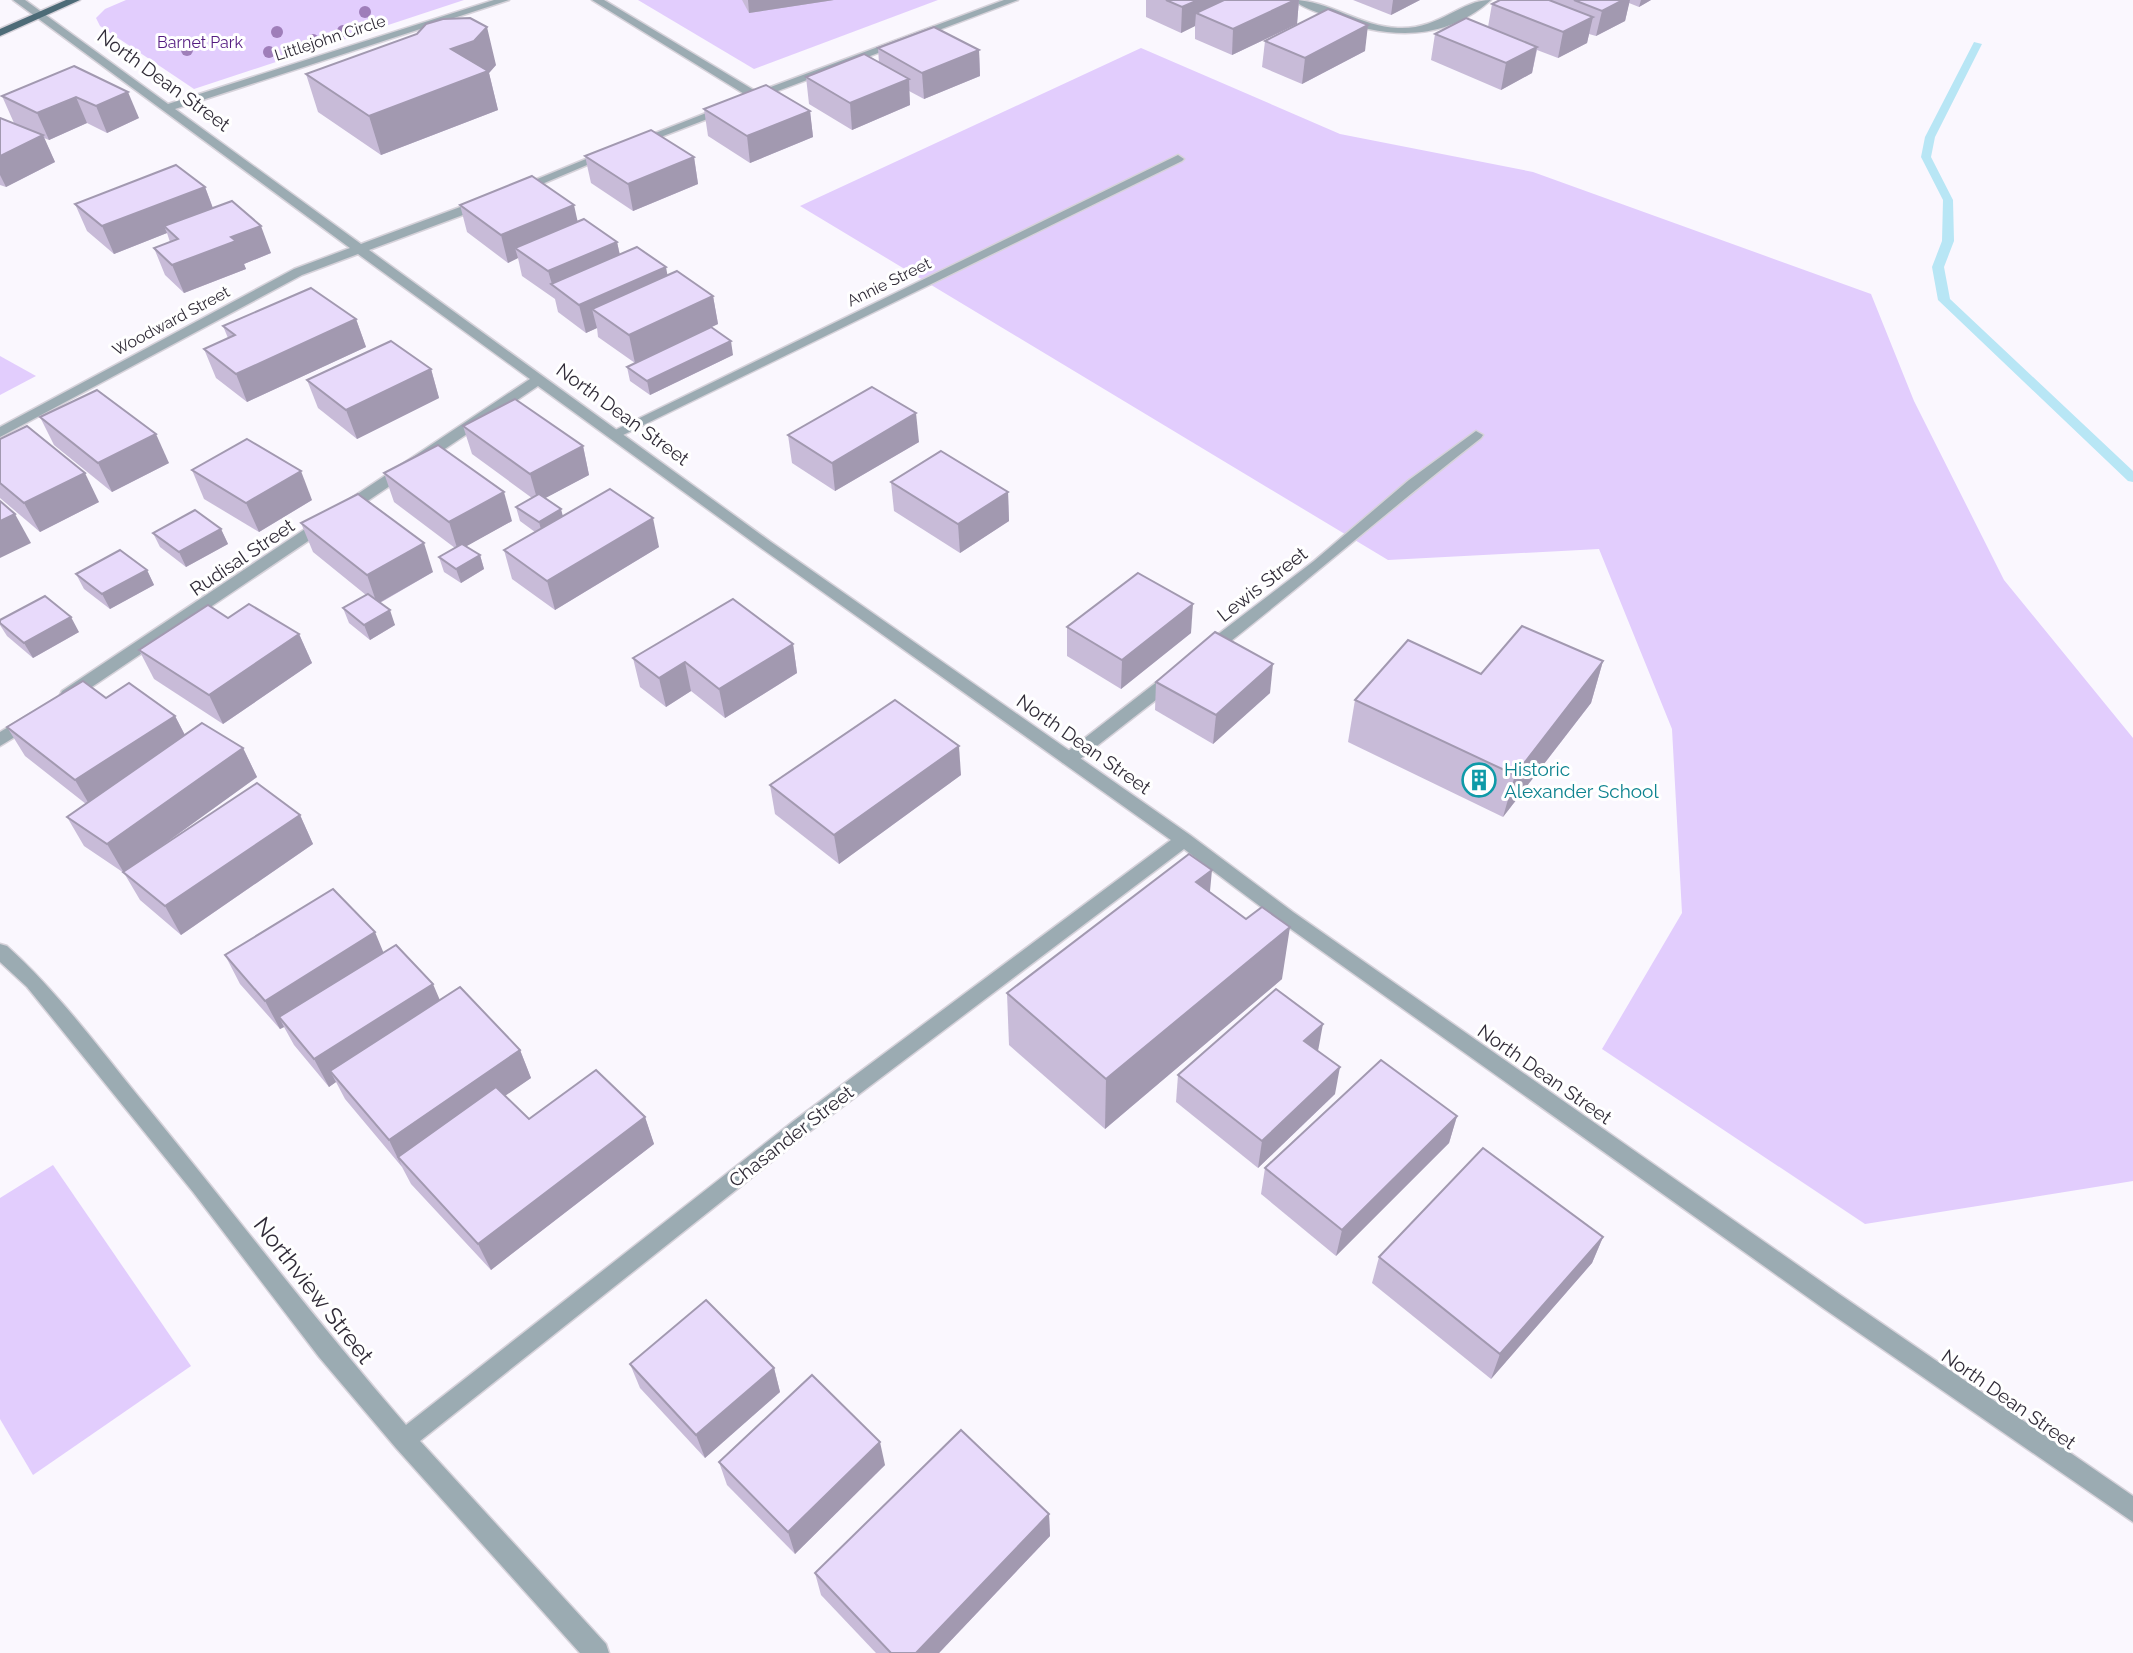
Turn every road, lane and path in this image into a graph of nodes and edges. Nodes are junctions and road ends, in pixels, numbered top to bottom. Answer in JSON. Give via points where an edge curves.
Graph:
{"nodes":[{"id":1,"x":18,"y":0,"type":"edge"},
{"id":2,"x":75,"y":0,"type":"edge"},
{"id":3,"x":504,"y":0,"type":"edge"},
{"id":4,"x":597,"y":0,"type":"edge"},
{"id":5,"x":1013,"y":0,"type":"edge"},
{"id":6,"x":1298,"y":0,"type":"edge"},
{"id":7,"x":1486,"y":0,"type":"edge"},
{"id":8,"x":39,"y":15,"type":"junction"},
{"id":9,"x":0,"y":33,"type":"edge"},
{"id":10,"x":757,"y":96,"type":"junction"},
{"id":11,"x":744,"y":101,"type":"edge"},
{"id":12,"x":731,"y":106,"type":"edge"},
{"id":13,"x":166,"y":108,"type":"junction"},
{"id":14,"x":629,"y":146,"type":"edge"},
{"id":15,"x":617,"y":151,"type":"edge"},
{"id":16,"x":1178,"y":159,"type":"dead end"},
{"id":17,"x":503,"y":195,"type":"edge"},
{"id":18,"x":490,"y":200,"type":"edge"},
{"id":19,"x":362,"y":249,"type":"junction"},
{"id":20,"x":540,"y":379,"type":"junction"},
{"id":21,"x":0,"y":433,"type":"edge"},
{"id":22,"x":614,"y":434,"type":"junction"},
{"id":23,"x":1476,"y":435,"type":"dead end"},
{"id":24,"x":0,"y":740,"type":"edge"},
{"id":25,"x":1069,"y":759,"type":"junction"},
{"id":26,"x":1184,"y":840,"type":"junction"},
{"id":27,"x":0,"y":951,"type":"edge"},
{"id":28,"x":404,"y":1440,"type":"junction"},
{"id":29,"x":2133,"y":1510,"type":"edge"},
{"id":30,"x":597,"y":1653,"type":"edge"}],
"edges":[{"from":1,"to":8,"type":"street","name":"North Dean Street"},
{"from":2,"to":8,"type":"main road"},
{"from":3,"to":13,"type":"street","name":"Littlejohn Circle"},
{"from":4,"to":10,"type":"street"},
{"from":5,"to":10,"type":"street"},
{"from":6,"to":7,"type":"street","via":[[1354,24],[1396,31],[1433,28]]},
{"from":8,"to":9,"type":"main road"},
{"from":8,"to":13,"type":"street","name":"North Dean Street"},
{"from":10,"to":11,"type":"street"},
{"from":12,"to":14,"type":"street"},
{"from":13,"to":19,"type":"street","name":"North Dean Street"},
{"from":15,"to":17,"type":"street"},
{"from":16,"to":22,"type":"street","name":"Annie Street"},
{"from":18,"to":19,"type":"street","name":"Woodward Street"},
{"from":19,"to":20,"type":"street","name":"North Dean Street"},
{"from":19,"to":21,"type":"street","name":"Woodward Street","via":[[298,272]]},
{"from":20,"to":22,"type":"street","name":"North Dean Street"},
{"from":20,"to":24,"type":"street","name":"Rudisal Street"},
{"from":22,"to":25,"type":"street","name":"North Dean Street"},
{"from":23,"to":25,"type":"street","name":"Lewis Street"},
{"from":25,"to":26,"type":"street","name":"North Dean Street"},
{"from":26,"to":28,"type":"street","name":"Chasander Street","via":[[802,1126]]},
{"from":26,"to":29,"type":"street","name":"North Dean Street","via":[[1808,1285]]},
{"from":27,"to":28,"type":"street","name":"Northview Street","via":[[34,982]]},
{"from":28,"to":30,"type":"street","name":"Northview Street"}]}
